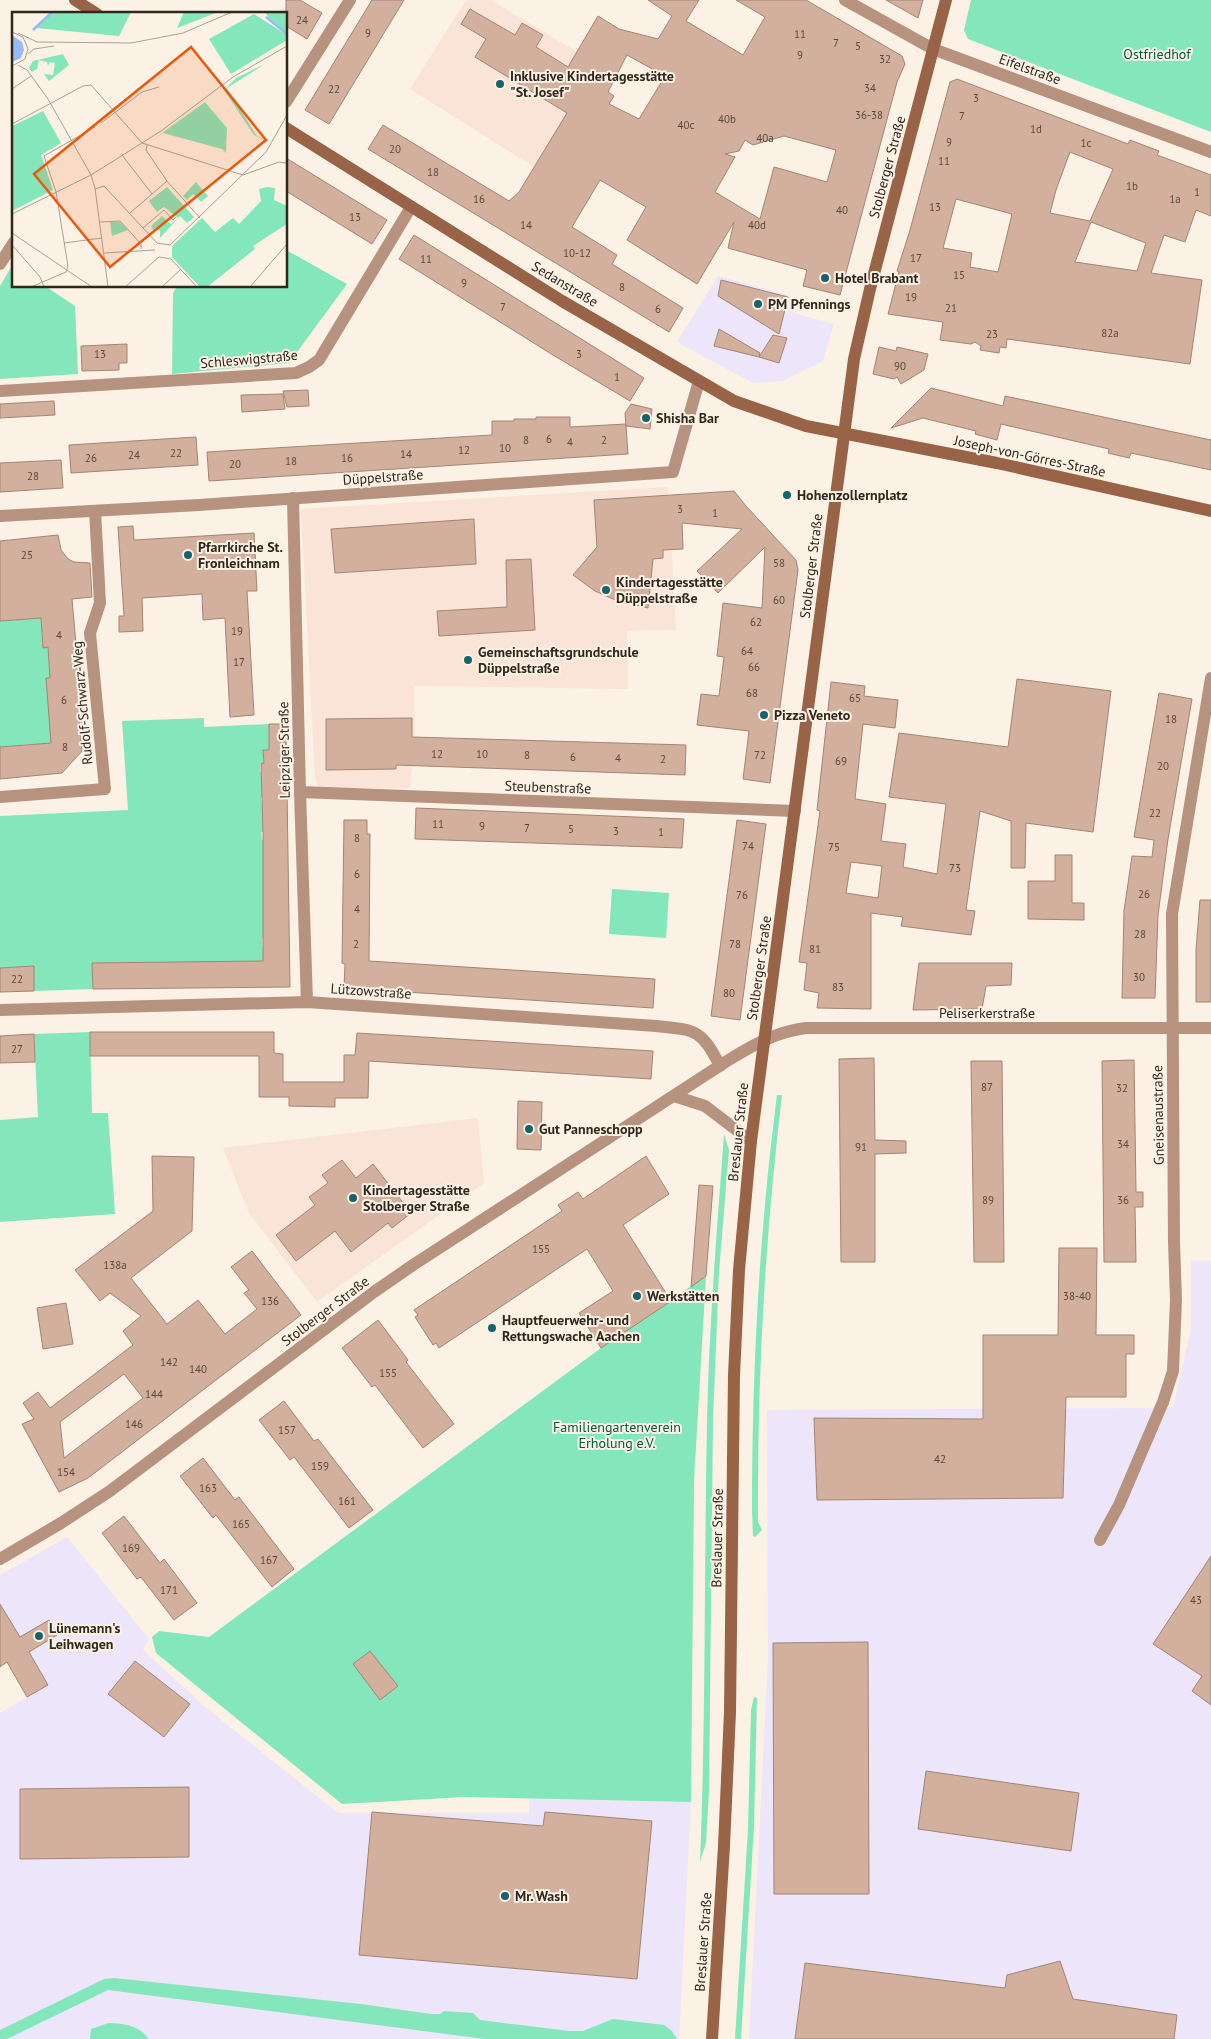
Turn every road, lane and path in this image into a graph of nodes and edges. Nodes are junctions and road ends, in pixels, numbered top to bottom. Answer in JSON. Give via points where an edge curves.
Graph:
{"nodes":[{"id":1,"x":75,"y":0,"type":"edge"},
{"id":2,"x":350,"y":0,"type":"edge"},
{"id":3,"x":845,"y":0,"type":"edge"},
{"id":4,"x":946,"y":0,"type":"edge"},
{"id":5,"x":94,"y":12,"type":"edge"},
{"id":6,"x":933,"y":50,"type":"junction"},
{"id":7,"x":288,"y":99,"type":"edge"},
{"id":8,"x":288,"y":129,"type":"edge"},
{"id":9,"x":1211,"y":152,"type":"edge"},
{"id":10,"x":411,"y":207,"type":"junction"},
{"id":11,"x":12,"y":245,"type":"edge"},
{"id":12,"x":0,"y":264,"type":"edge"},
{"id":13,"x":699,"y":381,"type":"junction"},
{"id":14,"x":0,"y":391,"type":"edge"},
{"id":15,"x":843,"y":433,"type":"junction"},
{"id":16,"x":294,"y":498,"type":"junction"},
{"id":17,"x":1211,"y":510,"type":"edge"},
{"id":18,"x":94,"y":511,"type":"junction"},
{"id":19,"x":0,"y":516,"type":"edge"},
{"id":20,"x":1211,"y":678,"type":"edge"},
{"id":21,"x":300,"y":792,"type":"junction"},
{"id":22,"x":0,"y":798,"type":"edge"},
{"id":23,"x":795,"y":811,"type":"junction"},
{"id":24,"x":307,"y":1002,"type":"junction"},
{"id":25,"x":0,"y":1010,"type":"edge"},
{"id":26,"x":1172,"y":1028,"type":"junction"},
{"id":27,"x":1211,"y":1028,"type":"edge"},
{"id":28,"x":765,"y":1038,"type":"junction"},
{"id":29,"x":720,"y":1066,"type":"junction"},
{"id":30,"x":674,"y":1096,"type":"junction"},
{"id":31,"x":751,"y":1141,"type":"junction"},
{"id":32,"x":1100,"y":1540,"type":"dead end"},
{"id":33,"x":0,"y":1559,"type":"edge"},
{"id":34,"x":712,"y":2039,"type":"edge"}],
"edges":[{"from":1,"to":5,"type":"main road"},
{"from":2,"to":7,"type":"street"},
{"from":3,"to":6,"type":"street","name":"Eifelstraße"},
{"from":4,"to":6,"type":"main road","name":"Stolberger Straße"},
{"from":6,"to":9,"type":"street","name":"Eifelstraße"},
{"from":6,"to":15,"type":"main road","name":"Stolberger Straße","via":[[866,306]]},
{"from":8,"to":10,"type":"main road","name":"Sedanstraße"},
{"from":10,"to":13,"type":"main road","name":"Sedanstraße"},
{"from":10,"to":14,"type":"street","name":"Schleswigstraße","via":[[319,360],[309,367],[296,372]]},
{"from":11,"to":12,"type":"street"},
{"from":13,"to":15,"type":"main road","name":"Sedanstraße","via":[[734,402],[801,424]]},
{"from":13,"to":16,"type":"street","name":"Düppelstraße","via":[[673,472]]},
{"from":15,"to":17,"type":"main road","name":"Joseph-von-Görres-Straße"},
{"from":15,"to":23,"type":"main road","name":"Stolberger Straße"},
{"from":16,"to":18,"type":"street","name":"Düppelstraße"},
{"from":16,"to":21,"type":"street","name":"Leipziger Straße"},
{"from":18,"to":19,"type":"street","name":"Düppelstraße"},
{"from":18,"to":22,"type":"street","name":"Rudolf-Schwarz-Weg","via":[[100,603],[90,633],[105,789]]},
{"from":20,"to":26,"type":"street","name":"Gneisenaustraße","via":[[1172,914]]},
{"from":21,"to":23,"type":"street","name":"Steubenstraße"},
{"from":21,"to":24,"type":"street","name":"Leipziger Straße"},
{"from":23,"to":28,"type":"main road","name":"Stolberger Straße"},
{"from":24,"to":25,"type":"street","name":"Lützowstraße"},
{"from":24,"to":29,"type":"street","name":"Lützowstraße","via":[[688,1029],[710,1046]]},
{"from":26,"to":27,"type":"street","name":"Peliserkerstraße"},
{"from":26,"to":28,"type":"street","name":"Peliserkerstraße","via":[[806,1028]]},
{"from":26,"to":32,"type":"street","name":"Gneisenaustraße","via":[[1176,1300],[1173,1371],[1119,1505]]},
{"from":28,"to":29,"type":"street","name":"Stolberger Straße"},
{"from":28,"to":31,"type":"main road","name":"Breslauer Straße"},
{"from":29,"to":30,"type":"street","name":"Stolberger Straße"},
{"from":30,"to":31,"type":"street","via":[[705,1106]]},
{"from":30,"to":33,"type":"street","name":"Stolberger Straße","via":[[374,1292],[110,1491]]},
{"from":31,"to":34,"type":"main road","name":"Breslauer Straße","via":[[739,1270],[730,1712]]}]}
